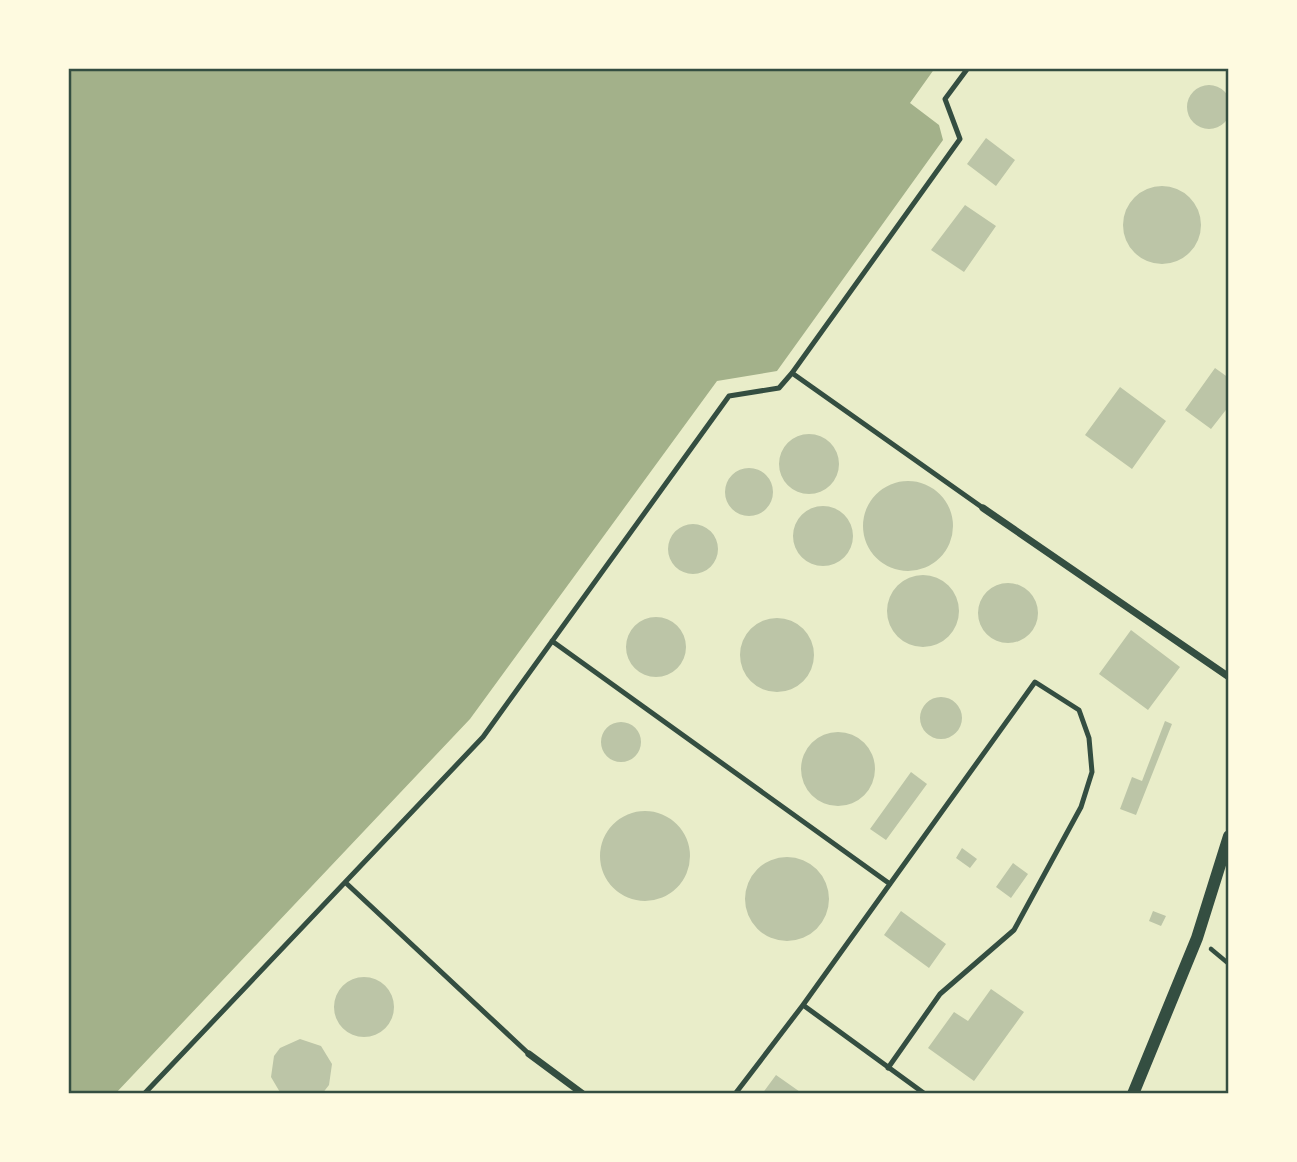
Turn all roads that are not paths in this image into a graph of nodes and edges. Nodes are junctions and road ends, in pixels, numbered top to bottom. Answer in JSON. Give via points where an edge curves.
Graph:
{"nodes":[{"id":1,"x":968,"y":68,"type":"edge"},
{"id":2,"x":792,"y":373,"type":"junction"},
{"id":3,"x":984,"y":508,"type":"joint"},
{"id":4,"x":552,"y":641,"type":"junction"},
{"id":5,"x":1229,"y":677,"type":"edge"},
{"id":6,"x":1229,"y":836,"type":"edge"},
{"id":7,"x":346,"y":883,"type":"junction"},
{"id":8,"x":890,"y":884,"type":"junction"},
{"id":9,"x":803,"y":1005,"type":"junction"},
{"id":10,"x":528,"y":1054,"type":"joint"},
{"id":11,"x":888,"y":1068,"type":"junction"},
{"id":12,"x":145,"y":1094,"type":"edge"},
{"id":13,"x":583,"y":1094,"type":"edge"},
{"id":14,"x":735,"y":1094,"type":"edge"},
{"id":15,"x":925,"y":1094,"type":"edge"},
{"id":16,"x":1133,"y":1094,"type":"edge"}],
"edges":[{"from":1,"to":2,"type":"lane","via":[[945,99],[960,139]]},
{"from":2,"to":3,"type":"lane"},
{"from":2,"to":4,"type":"lane","via":[[779,388],[729,396]]},
{"from":3,"to":5,"type":"street"},
{"from":4,"to":7,"type":"lane","via":[[484,737]]},
{"from":4,"to":8,"type":"lane"},
{"from":6,"to":16,"type":"street","via":[[1197,938]]},
{"from":7,"to":10,"type":"lane"},
{"from":7,"to":12,"type":"lane"},
{"from":8,"to":9,"type":"lane"},
{"from":8,"to":11,"type":"lane","via":[[1034,682],[1079,710],[1089,738],[1092,772],[1081,807],[1014,930],[940,994]]},
{"from":9,"to":11,"type":"lane"},
{"from":9,"to":14,"type":"lane"},
{"from":10,"to":13,"type":"street"},
{"from":11,"to":15,"type":"lane"}]}
